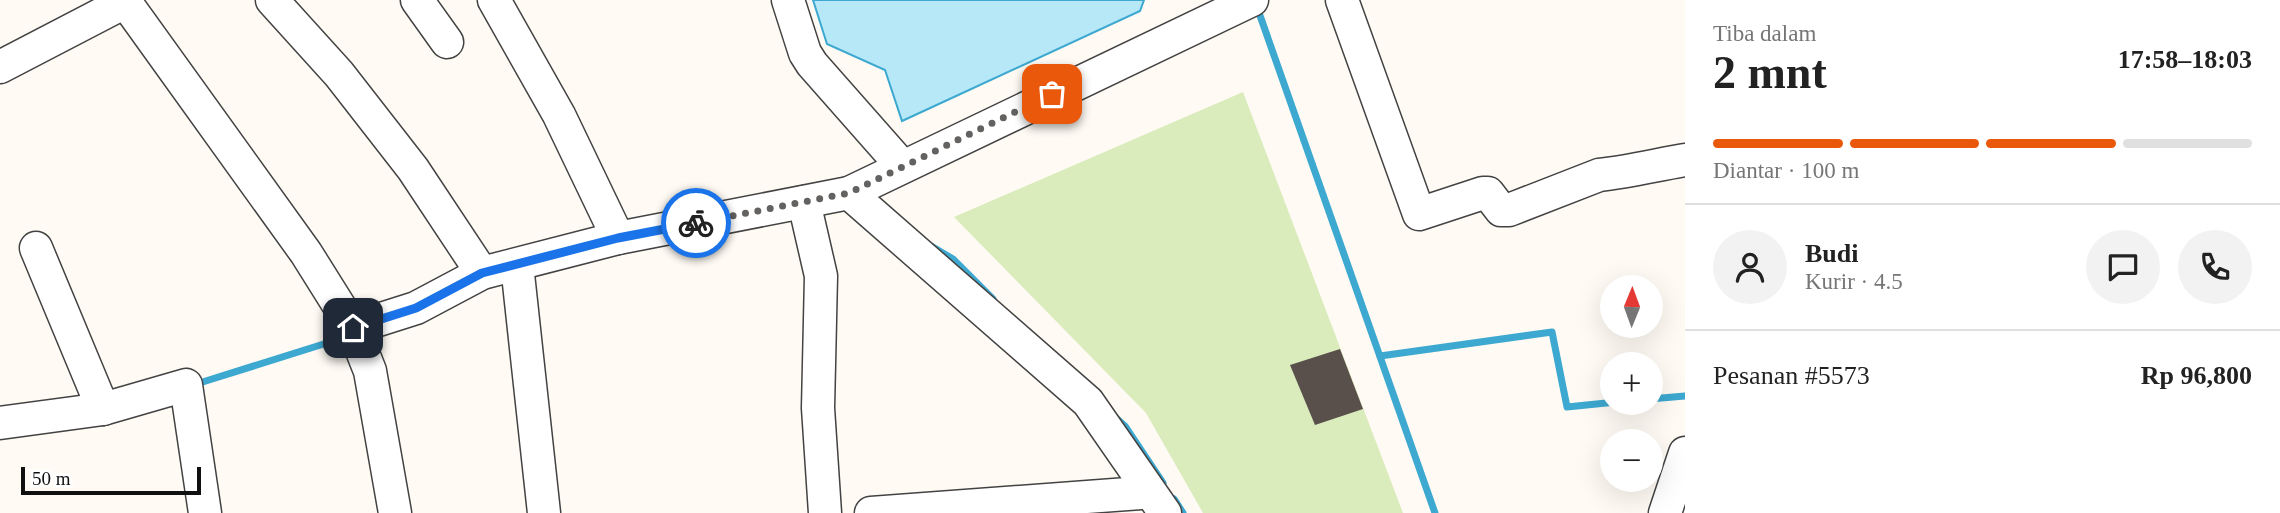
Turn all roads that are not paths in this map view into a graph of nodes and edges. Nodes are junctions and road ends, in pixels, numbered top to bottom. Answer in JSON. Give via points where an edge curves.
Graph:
{"nodes":[{"id":1,"x":272,"y":0,"type":"edge"},
{"id":2,"x":417,"y":0,"type":"edge"},
{"id":3,"x":494,"y":0,"type":"edge"},
{"id":4,"x":788,"y":0,"type":"edge"},
{"id":5,"x":1342,"y":0,"type":"edge"},
{"id":6,"x":125,"y":1,"type":"edge"},
{"id":7,"x":1239,"y":5,"type":"edge"},
{"id":8,"x":447,"y":42,"type":"dead end"},
{"id":9,"x":0,"y":67,"type":"edge"},
{"id":10,"x":1685,"y":160,"type":"edge"},
{"id":11,"x":902,"y":166,"type":"junction"},
{"id":12,"x":859,"y":202,"type":"junction"},
{"id":13,"x":806,"y":211,"type":"junction"},
{"id":14,"x":618,"y":238,"type":"junction"},
{"id":15,"x":36,"y":248,"type":"dead end"},
{"id":16,"x":517,"y":265,"type":"junction"},
{"id":17,"x":482,"y":273,"type":"junction"},
{"id":18,"x":353,"y":328,"type":"junction"},
{"id":19,"x":103,"y":409,"type":"junction"},
{"id":20,"x":0,"y":423,"type":"edge"},
{"id":21,"x":1685,"y":453,"type":"edge"},
{"id":22,"x":1141,"y":493,"type":"dead end"},
{"id":23,"x":1106,"y":504,"type":"edge"},
{"id":24,"x":205,"y":513,"type":"edge"},
{"id":25,"x":395,"y":513,"type":"edge"},
{"id":26,"x":544,"y":513,"type":"edge"},
{"id":27,"x":825,"y":513,"type":"edge"},
{"id":28,"x":871,"y":513,"type":"edge"},
{"id":29,"x":1165,"y":513,"type":"edge"},
{"id":30,"x":1665,"y":513,"type":"edge"}],
"edges":[{"from":1,"to":17,"type":"street","via":[[339,74],[412,169]]},
{"from":2,"to":8,"type":"street"},
{"from":3,"to":14,"type":"street","via":[[559,115]]},
{"from":4,"to":11,"type":"street","via":[[812,64]]},
{"from":5,"to":10,"type":"street","via":[[1419,214],[1483,193],[1501,210],[1508,210],[1600,174],[1614,176],[1638,167]]},
{"from":6,"to":9,"type":"street"},
{"from":6,"to":18,"type":"street","via":[[306,253]]},
{"from":7,"to":11,"type":"street"},
{"from":11,"to":12,"type":"street"},
{"from":12,"to":13,"type":"street"},
{"from":12,"to":29,"type":"street","via":[[1088,402]]},
{"from":13,"to":14,"type":"street"},
{"from":13,"to":27,"type":"street","via":[[821,276],[818,408]]},
{"from":14,"to":16,"type":"street"},
{"from":15,"to":19,"type":"street"},
{"from":16,"to":17,"type":"street"},
{"from":16,"to":26,"type":"street"},
{"from":17,"to":18,"type":"street","via":[[416,308]]},
{"from":18,"to":25,"type":"street","via":[[370,371]]},
{"from":19,"to":20,"type":"street"},
{"from":19,"to":24,"type":"street","via":[[181,385],[189,395]]},
{"from":21,"to":30,"type":"street"},
{"from":22,"to":23,"type":"street"},
{"from":23,"to":28,"type":"street"}]}
